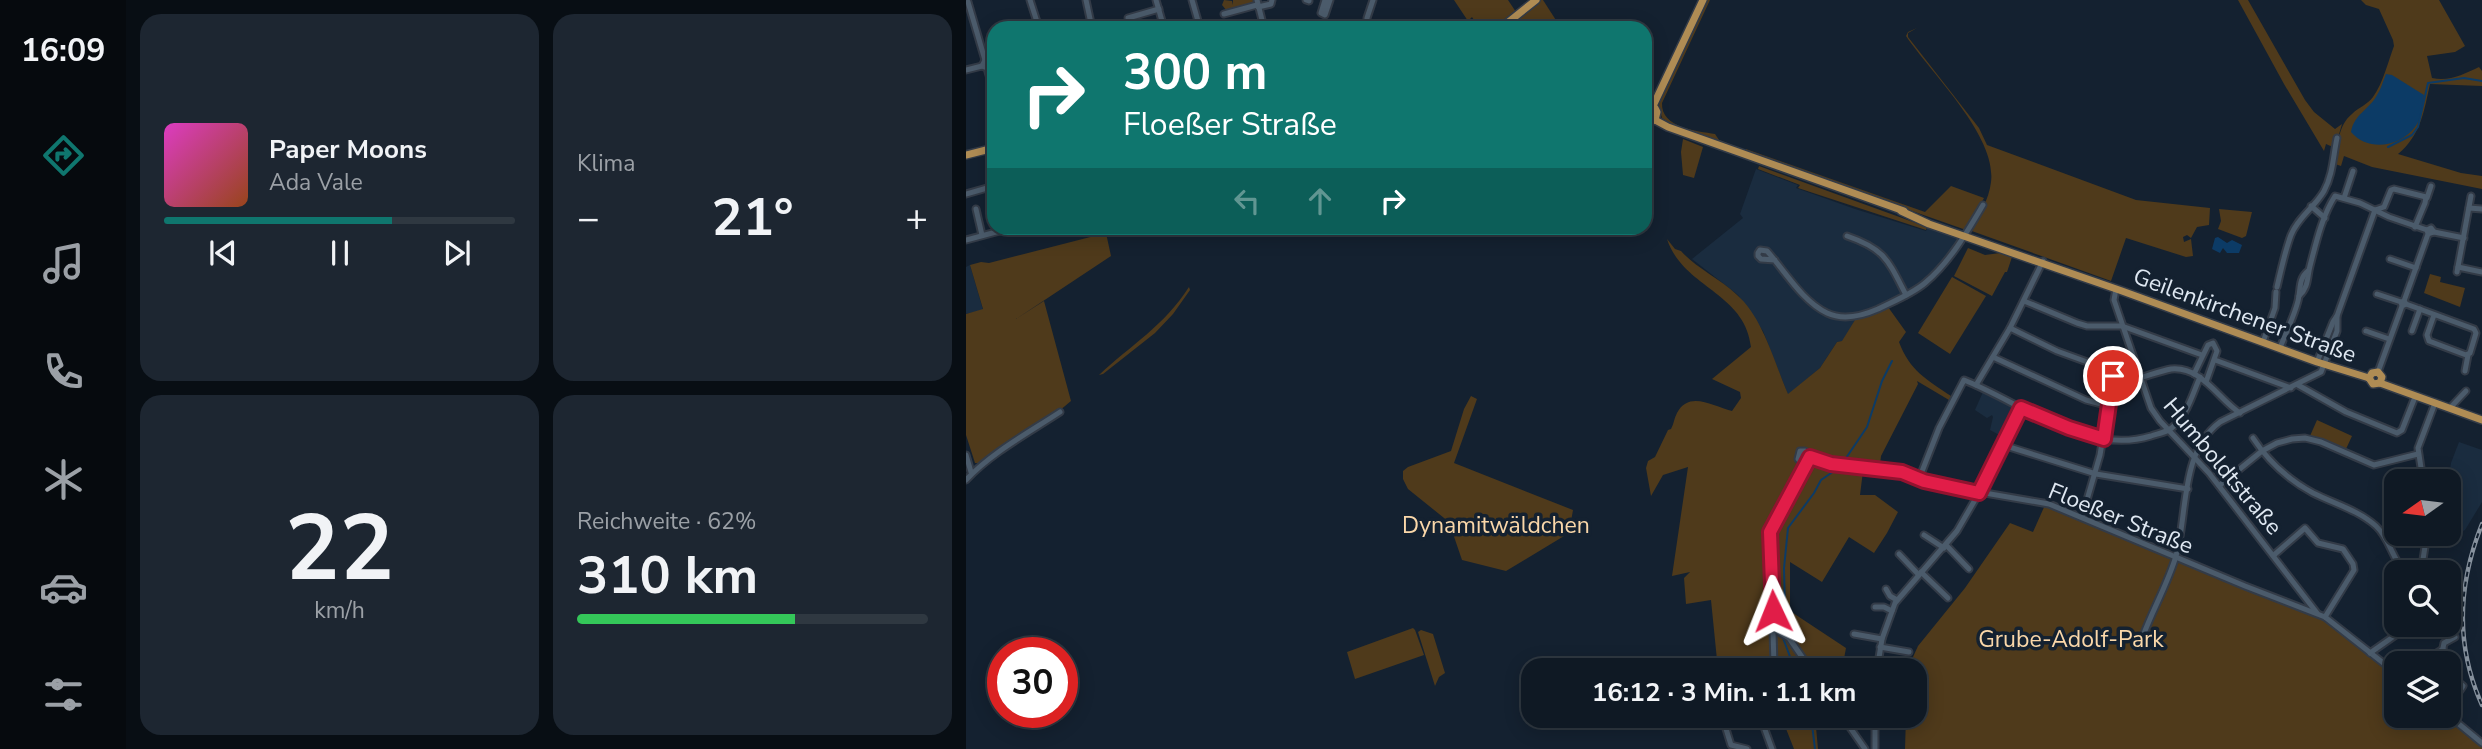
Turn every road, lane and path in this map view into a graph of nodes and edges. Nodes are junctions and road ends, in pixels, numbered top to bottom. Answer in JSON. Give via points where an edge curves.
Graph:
{"nodes":[{"id":1,"x":1030,"y":0,"type":"edge"},
{"id":2,"x":1086,"y":0,"type":"edge"},
{"id":3,"x":1156,"y":0,"type":"edge"},
{"id":4,"x":1192,"y":0,"type":"edge"},
{"id":5,"x":1272,"y":0,"type":"edge"},
{"id":6,"x":1373,"y":0,"type":"edge"},
{"id":7,"x":1536,"y":0,"type":"edge"},
{"id":8,"x":1703,"y":0,"type":"edge"},
{"id":9,"x":968,"y":1,"type":"edge"},
{"id":10,"x":1257,"y":4,"type":"edge"},
{"id":11,"x":1159,"y":9,"type":"junction"},
{"id":12,"x":1224,"y":14,"type":"dead end"},
{"id":13,"x":1128,"y":18,"type":"dead end"},
{"id":14,"x":1037,"y":21,"type":"edge"},
{"id":15,"x":1090,"y":21,"type":"edge"},
{"id":16,"x":1162,"y":21,"type":"edge"},
{"id":17,"x":1198,"y":21,"type":"edge"},
{"id":18,"x":1262,"y":21,"type":"edge"},
{"id":19,"x":1367,"y":21,"type":"edge"},
{"id":20,"x":1510,"y":21,"type":"edge"},
{"id":21,"x":987,"y":64,"type":"edge"},
{"id":22,"x":966,"y":70,"type":"edge"},
{"id":23,"x":1652,"y":100,"type":"edge"},
{"id":24,"x":1652,"y":109,"type":"edge"},
{"id":25,"x":1652,"y":120,"type":"edge"},
{"id":26,"x":1655,"y":120,"type":"junction"},
{"id":27,"x":2337,"y":138,"type":"dead end"},
{"id":28,"x":987,"y":150,"type":"edge"},
{"id":29,"x":966,"y":155,"type":"edge"},
{"id":30,"x":2353,"y":171,"type":"dead end"},
{"id":31,"x":2431,"y":186,"type":"dead end"},
{"id":32,"x":987,"y":188,"type":"edge"},
{"id":33,"x":966,"y":194,"type":"edge"},
{"id":34,"x":2470,"y":196,"type":"dead end"},
{"id":35,"x":2344,"y":198,"type":"junction"},
{"id":36,"x":2427,"y":198,"type":"junction"},
{"id":37,"x":1983,"y":205,"type":"dead end"},
{"id":38,"x":2311,"y":206,"type":"junction"},
{"id":39,"x":2469,"y":208,"type":"junction"},
{"id":40,"x":976,"y":209,"type":"dead end"},
{"id":41,"x":2482,"y":209,"type":"edge"},
{"id":42,"x":2375,"y":211,"type":"junction"},
{"id":43,"x":2325,"y":218,"type":"junction"},
{"id":44,"x":2415,"y":227,"type":"junction"},
{"id":45,"x":2429,"y":232,"type":"junction"},
{"id":46,"x":987,"y":234,"type":"edge"},
{"id":47,"x":982,"y":235,"type":"junction"},
{"id":48,"x":1965,"y":235,"type":"junction"},
{"id":49,"x":1847,"y":236,"type":"dead end"},
{"id":50,"x":2464,"y":238,"type":"junction"},
{"id":51,"x":966,"y":240,"type":"edge"},
{"id":52,"x":2390,"y":259,"type":"dead end"},
{"id":53,"x":1775,"y":260,"type":"dead end"},
{"id":54,"x":2042,"y":262,"type":"junction"},
{"id":55,"x":2416,"y":268,"type":"junction"},
{"id":56,"x":2482,"y":272,"type":"edge"},
{"id":57,"x":2112,"y":287,"type":"junction"},
{"id":58,"x":2376,"y":294,"type":"dead end"},
{"id":59,"x":1906,"y":295,"type":"junction"},
{"id":60,"x":2024,"y":300,"type":"junction"},
{"id":61,"x":2403,"y":303,"type":"junction"},
{"id":62,"x":2420,"y":309,"type":"junction"},
{"id":63,"x":2434,"y":315,"type":"junction"},
{"id":64,"x":2122,"y":326,"type":"junction"},
{"id":65,"x":2010,"y":328,"type":"junction"},
{"id":66,"x":2366,"y":331,"type":"dead end"},
{"id":67,"x":2412,"y":331,"type":"dead end"},
{"id":68,"x":2389,"y":340,"type":"junction"},
{"id":69,"x":2263,"y":342,"type":"junction"},
{"id":70,"x":2280,"y":348,"type":"junction"},
{"id":71,"x":2202,"y":355,"type":"junction"},
{"id":72,"x":2468,"y":355,"type":"junction"},
{"id":73,"x":1993,"y":357,"type":"junction"},
{"id":74,"x":2215,"y":360,"type":"junction"},
{"id":75,"x":2321,"y":363,"type":"junction"},
{"id":76,"x":2135,"y":367,"type":"junction"},
{"id":77,"x":2116,"y":371,"type":"junction"},
{"id":78,"x":2465,"y":371,"type":"dead end"},
{"id":79,"x":2378,"y":372,"type":"junction"},
{"id":80,"x":2197,"y":376,"type":"junction"},
{"id":81,"x":2139,"y":378,"type":"junction"},
{"id":82,"x":2369,"y":378,"type":"junction"},
{"id":83,"x":2207,"y":382,"type":"junction"},
{"id":84,"x":2380,"y":383,"type":"junction"},
{"id":85,"x":1976,"y":385,"type":"junction"},
{"id":86,"x":2295,"y":387,"type":"junction"},
{"id":87,"x":2466,"y":391,"type":"dead end"},
{"id":88,"x":2415,"y":397,"type":"junction"},
{"id":89,"x":2435,"y":403,"type":"junction"},
{"id":90,"x":2109,"y":405,"type":"junction"},
{"id":91,"x":2021,"y":408,"type":"junction"},
{"id":92,"x":2450,"y":408,"type":"junction"},
{"id":93,"x":1060,"y":412,"type":"dead end"},
{"id":94,"x":2240,"y":413,"type":"junction"},
{"id":95,"x":2482,"y":420,"type":"edge"},
{"id":96,"x":2169,"y":430,"type":"junction"},
{"id":97,"x":2253,"y":438,"type":"dead end"},
{"id":98,"x":2104,"y":439,"type":"junction"},
{"id":99,"x":2003,"y":445,"type":"junction"},
{"id":100,"x":2262,"y":451,"type":"junction"},
{"id":101,"x":2418,"y":453,"type":"junction"},
{"id":102,"x":966,"y":455,"type":"edge"},
{"id":103,"x":2194,"y":456,"type":"junction"},
{"id":104,"x":2421,"y":469,"type":"edge"},
{"id":105,"x":971,"y":472,"type":"junction"},
{"id":106,"x":2096,"y":474,"type":"junction"},
{"id":107,"x":1919,"y":478,"type":"junction"},
{"id":108,"x":966,"y":480,"type":"edge"},
{"id":109,"x":2220,"y":485,"type":"junction"},
{"id":110,"x":2188,"y":489,"type":"junction"},
{"id":111,"x":1979,"y":493,"type":"junction"},
{"id":112,"x":2082,"y":517,"type":"junction"},
{"id":113,"x":1924,"y":535,"type":"dead end"},
{"id":114,"x":1945,"y":547,"type":"junction"},
{"id":115,"x":1899,"y":554,"type":"dead end"},
{"id":116,"x":2274,"y":555,"type":"junction"},
{"id":117,"x":2175,"y":556,"type":"junction"},
{"id":118,"x":2398,"y":560,"type":"edge"},
{"id":119,"x":1969,"y":569,"type":"dead end"},
{"id":120,"x":1920,"y":573,"type":"junction"},
{"id":121,"x":1886,"y":589,"type":"dead end"},
{"id":122,"x":1948,"y":598,"type":"dead end"},
{"id":123,"x":1898,"y":600,"type":"junction"},
{"id":124,"x":1875,"y":607,"type":"dead end"},
{"id":125,"x":1892,"y":611,"type":"junction"},
{"id":126,"x":2317,"y":613,"type":"junction"},
{"id":127,"x":2325,"y":617,"type":"junction"},
{"id":128,"x":1779,"y":631,"type":"junction"},
{"id":129,"x":1854,"y":634,"type":"dead end"},
{"id":130,"x":2143,"y":636,"type":"dead end"},
{"id":131,"x":2393,"y":637,"type":"edge"},
{"id":132,"x":2455,"y":637,"type":"dead end"},
{"id":133,"x":1882,"y":639,"type":"junction"},
{"id":134,"x":1880,"y":647,"type":"junction"},
{"id":135,"x":2443,"y":649,"type":"joint"},
{"id":136,"x":2440,"y":651,"type":"edge"},
{"id":137,"x":1909,"y":652,"type":"dead end"},
{"id":138,"x":2370,"y":653,"type":"junction"},
{"id":139,"x":1774,"y":658,"type":"edge"},
{"id":140,"x":1801,"y":658,"type":"edge"},
{"id":141,"x":1879,"y":658,"type":"edge"},
{"id":142,"x":2384,"y":664,"type":"edge"},
{"id":143,"x":2461,"y":726,"type":"edge"},
{"id":144,"x":1726,"y":728,"type":"edge"},
{"id":145,"x":1764,"y":728,"type":"edge"},
{"id":146,"x":1850,"y":728,"type":"edge"},
{"id":147,"x":1875,"y":728,"type":"edge"},
{"id":148,"x":2482,"y":743,"type":"edge"},
{"id":149,"x":1747,"y":749,"type":"edge"},
{"id":150,"x":1772,"y":749,"type":"edge"},
{"id":151,"x":1865,"y":749,"type":"edge"},
{"id":152,"x":1875,"y":749,"type":"edge"}],
"edges":[{"from":1,"to":14,"type":"street"},
{"from":2,"to":15,"type":"street"},
{"from":3,"to":11,"type":"street"},
{"from":4,"to":17,"type":"street"},
{"from":5,"to":10,"type":"street","via":[[1271,4]]},
{"from":6,"to":19,"type":"street"},
{"from":7,"to":20,"type":"main road"},
{"from":8,"to":23,"type":"main road"},
{"from":9,"to":21,"type":"street"},
{"from":10,"to":12,"type":"street"},
{"from":10,"to":18,"type":"street"},
{"from":11,"to":13,"type":"street"},
{"from":11,"to":16,"type":"street"},
{"from":21,"to":22,"type":"street"},
{"from":24,"to":26,"type":"main road","via":[[1657,113]]},
{"from":25,"to":26,"type":"main road"},
{"from":26,"to":48,"type":"main road","name":"Geilenkirchener Straße"},
{"from":27,"to":38,"type":"street","via":[[2328,182]]},
{"from":28,"to":29,"type":"main road"},
{"from":30,"to":35,"type":"street"},
{"from":31,"to":36,"type":"street"},
{"from":32,"to":33,"type":"street"},
{"from":34,"to":39,"type":"street"},
{"from":35,"to":42,"type":"street"},
{"from":35,"to":43,"type":"street","via":[[2335,197]]},
{"from":36,"to":42,"type":"street","via":[[2394,189],[2384,207]]},
{"from":36,"to":44,"type":"street"},
{"from":37,"to":48,"type":"street"},
{"from":38,"to":43,"type":"street"},
{"from":38,"to":69,"type":"street","via":[[2292,233]]},
{"from":39,"to":41,"type":"street"},
{"from":39,"to":50,"type":"street"},
{"from":40,"to":47,"type":"street"},
{"from":42,"to":44,"type":"street"},
{"from":42,"to":75,"type":"street"},
{"from":43,"to":70,"type":"street","via":[[2308,282]]},
{"from":44,"to":45,"type":"street"},
{"from":45,"to":50,"type":"street"},
{"from":45,"to":55,"type":"street"},
{"from":46,"to":47,"type":"street"},
{"from":47,"to":51,"type":"street"},
{"from":48,"to":54,"type":"main road","name":"Geilenkirchener Straße"},
{"from":48,"to":59,"type":"street","via":[[1934,274]]},
{"from":49,"to":59,"type":"street","via":[[1885,256]]},
{"from":50,"to":56,"type":"street","via":[[2458,270]]},
{"from":52,"to":55,"type":"street"},
{"from":53,"to":59,"type":"street","via":[[1812,302],[1836,316],[1868,313]]},
{"from":54,"to":57,"type":"main road","name":"Geilenkirchener Straße"},
{"from":54,"to":60,"type":"street"},
{"from":55,"to":61,"type":"street"},
{"from":57,"to":64,"type":"street","name":"Humboldtstraße"},
{"from":57,"to":69,"type":"main road","name":"Geilenkirchener Straße"},
{"from":58,"to":61,"type":"street"},
{"from":60,"to":64,"type":"street","via":[[2087,326]]},
{"from":60,"to":65,"type":"street"},
{"from":61,"to":62,"type":"street"},
{"from":61,"to":68,"type":"street"},
{"from":62,"to":63,"type":"street"},
{"from":62,"to":67,"type":"street"},
{"from":63,"to":72,"type":"street","via":[[2429,341]]},
{"from":63,"to":72,"type":"street","via":[[2476,331]]},
{"from":64,"to":71,"type":"street"},
{"from":64,"to":76,"type":"street","name":"Humboldtstraße"},
{"from":65,"to":73,"type":"street"},
{"from":65,"to":77,"type":"street","via":[[2057,351]]},
{"from":66,"to":68,"type":"street"},
{"from":68,"to":79,"type":"street"},
{"from":69,"to":70,"type":"main road","name":"Geilenkirchener Straße"},
{"from":70,"to":75,"type":"main road","name":"Geilenkirchener Straße"},
{"from":71,"to":74,"type":"street","via":[[2213,342]]},
{"from":71,"to":80,"type":"street"},
{"from":72,"to":78,"type":"street"},
{"from":73,"to":85,"type":"street"},
{"from":73,"to":90,"type":"street","via":[[2086,400]]},
{"from":74,"to":83,"type":"street"},
{"from":74,"to":86,"type":"street"},
{"from":75,"to":82,"type":"main road","name":"Geilenkirchener Straße"},
{"from":75,"to":86,"type":"street","via":[[2321,372]]},
{"from":76,"to":77,"type":"street"},
{"from":76,"to":81,"type":"street","name":"Humboldtstraße"},
{"from":77,"to":90,"type":"street"},
{"from":79,"to":82,"type":"main road"},
{"from":79,"to":84,"type":"main road"},
{"from":80,"to":81,"type":"street","via":[[2176,369]]},
{"from":80,"to":83,"type":"street"},
{"from":80,"to":96,"type":"street","via":[[2186,410]]},
{"from":81,"to":96,"type":"street","name":"Humboldtstraße","via":[[2151,408]]},
{"from":82,"to":84,"type":"main road","via":[[2373,384]]},
{"from":83,"to":94,"type":"street"},
{"from":84,"to":88,"type":"main road","name":"Geilenkirchener Straße"},
{"from":85,"to":91,"type":"street"},
{"from":85,"to":107,"type":"street","via":[[1964,380]]},
{"from":86,"to":88,"type":"street","via":[[2397,433]]},
{"from":86,"to":94,"type":"street"},
{"from":87,"to":92,"type":"street"},
{"from":88,"to":89,"type":"main road","name":"Geilenkirchener Straße"},
{"from":89,"to":92,"type":"main road","name":"Geilenkirchener Straße"},
{"from":89,"to":101,"type":"street"},
{"from":90,"to":98,"type":"street"},
{"from":91,"to":98,"type":"street"},
{"from":91,"to":99,"type":"street"},
{"from":92,"to":95,"type":"main road","name":"Geilenkirchener Straße"},
{"from":93,"to":105,"type":"street"},
{"from":94,"to":103,"type":"street","via":[[2214,427]]},
{"from":96,"to":98,"type":"street","via":[[2128,440]]},
{"from":96,"to":103,"type":"street","name":"Humboldtstraße"},
{"from":97,"to":100,"type":"street"},
{"from":98,"to":106,"type":"street"},
{"from":99,"to":106,"type":"street"},
{"from":99,"to":111,"type":"street"},
{"from":100,"to":101,"type":"street","via":[[2305,438],[2374,466]]},
{"from":100,"to":109,"type":"street"},
{"from":100,"to":118,"type":"street","via":[[2295,482],[2377,527]]},
{"from":101,"to":104,"type":"street"},
{"from":102,"to":105,"type":"street"},
{"from":103,"to":109,"type":"street","name":"Humboldtstraße"},
{"from":103,"to":110,"type":"street"},
{"from":105,"to":108,"type":"street"},
{"from":106,"to":110,"type":"street"},
{"from":106,"to":112,"type":"street"},
{"from":107,"to":111,"type":"street","name":"Floeßer Straße"},
{"from":107,"to":128,"type":"street","name":"Floeßer Straße","via":[[1808,460],[1770,532]]},
{"from":109,"to":116,"type":"street","name":"Humboldtstraße"},
{"from":110,"to":117,"type":"street"},
{"from":111,"to":112,"type":"street","name":"Floeßer Straße","via":[[2049,504]]},
{"from":111,"to":114,"type":"street"},
{"from":112,"to":117,"type":"street","name":"Floeßer Straße"},
{"from":113,"to":114,"type":"street"},
{"from":114,"to":119,"type":"street"},
{"from":114,"to":120,"type":"street"},
{"from":115,"to":120,"type":"street"},
{"from":116,"to":126,"type":"street","name":"Humboldtstraße"},
{"from":116,"to":127,"type":"street","via":[[2305,528],[2318,543],[2343,549],[2354,570]]},
{"from":117,"to":126,"type":"street","name":"Floeßer Straße"},
{"from":117,"to":130,"type":"street"},
{"from":120,"to":122,"type":"street"},
{"from":120,"to":123,"type":"street"},
{"from":121,"to":123,"type":"street"},
{"from":123,"to":125,"type":"street"},
{"from":124,"to":125,"type":"street"},
{"from":125,"to":133,"type":"street"},
{"from":126,"to":127,"type":"street","name":"Floeßer Straße"},
{"from":127,"to":138,"type":"street","name":"Floeßer Straße"},
{"from":128,"to":139,"type":"street"},
{"from":128,"to":140,"type":"street"},
{"from":129,"to":133,"type":"street"},
{"from":131,"to":138,"type":"street"},
{"from":132,"to":135,"type":"street","via":[[2446,640]]},
{"from":133,"to":134,"type":"street"},
{"from":134,"to":137,"type":"street"},
{"from":134,"to":141,"type":"street"},
{"from":135,"to":136,"type":"street"},
{"from":138,"to":142,"type":"street","name":"Floeßer Straße"},
{"from":143,"to":148,"type":"street"},
{"from":144,"to":149,"type":"street","via":[[1731,745]]},
{"from":145,"to":150,"type":"street"},
{"from":146,"to":151,"type":"street"},
{"from":147,"to":152,"type":"street"}]}
